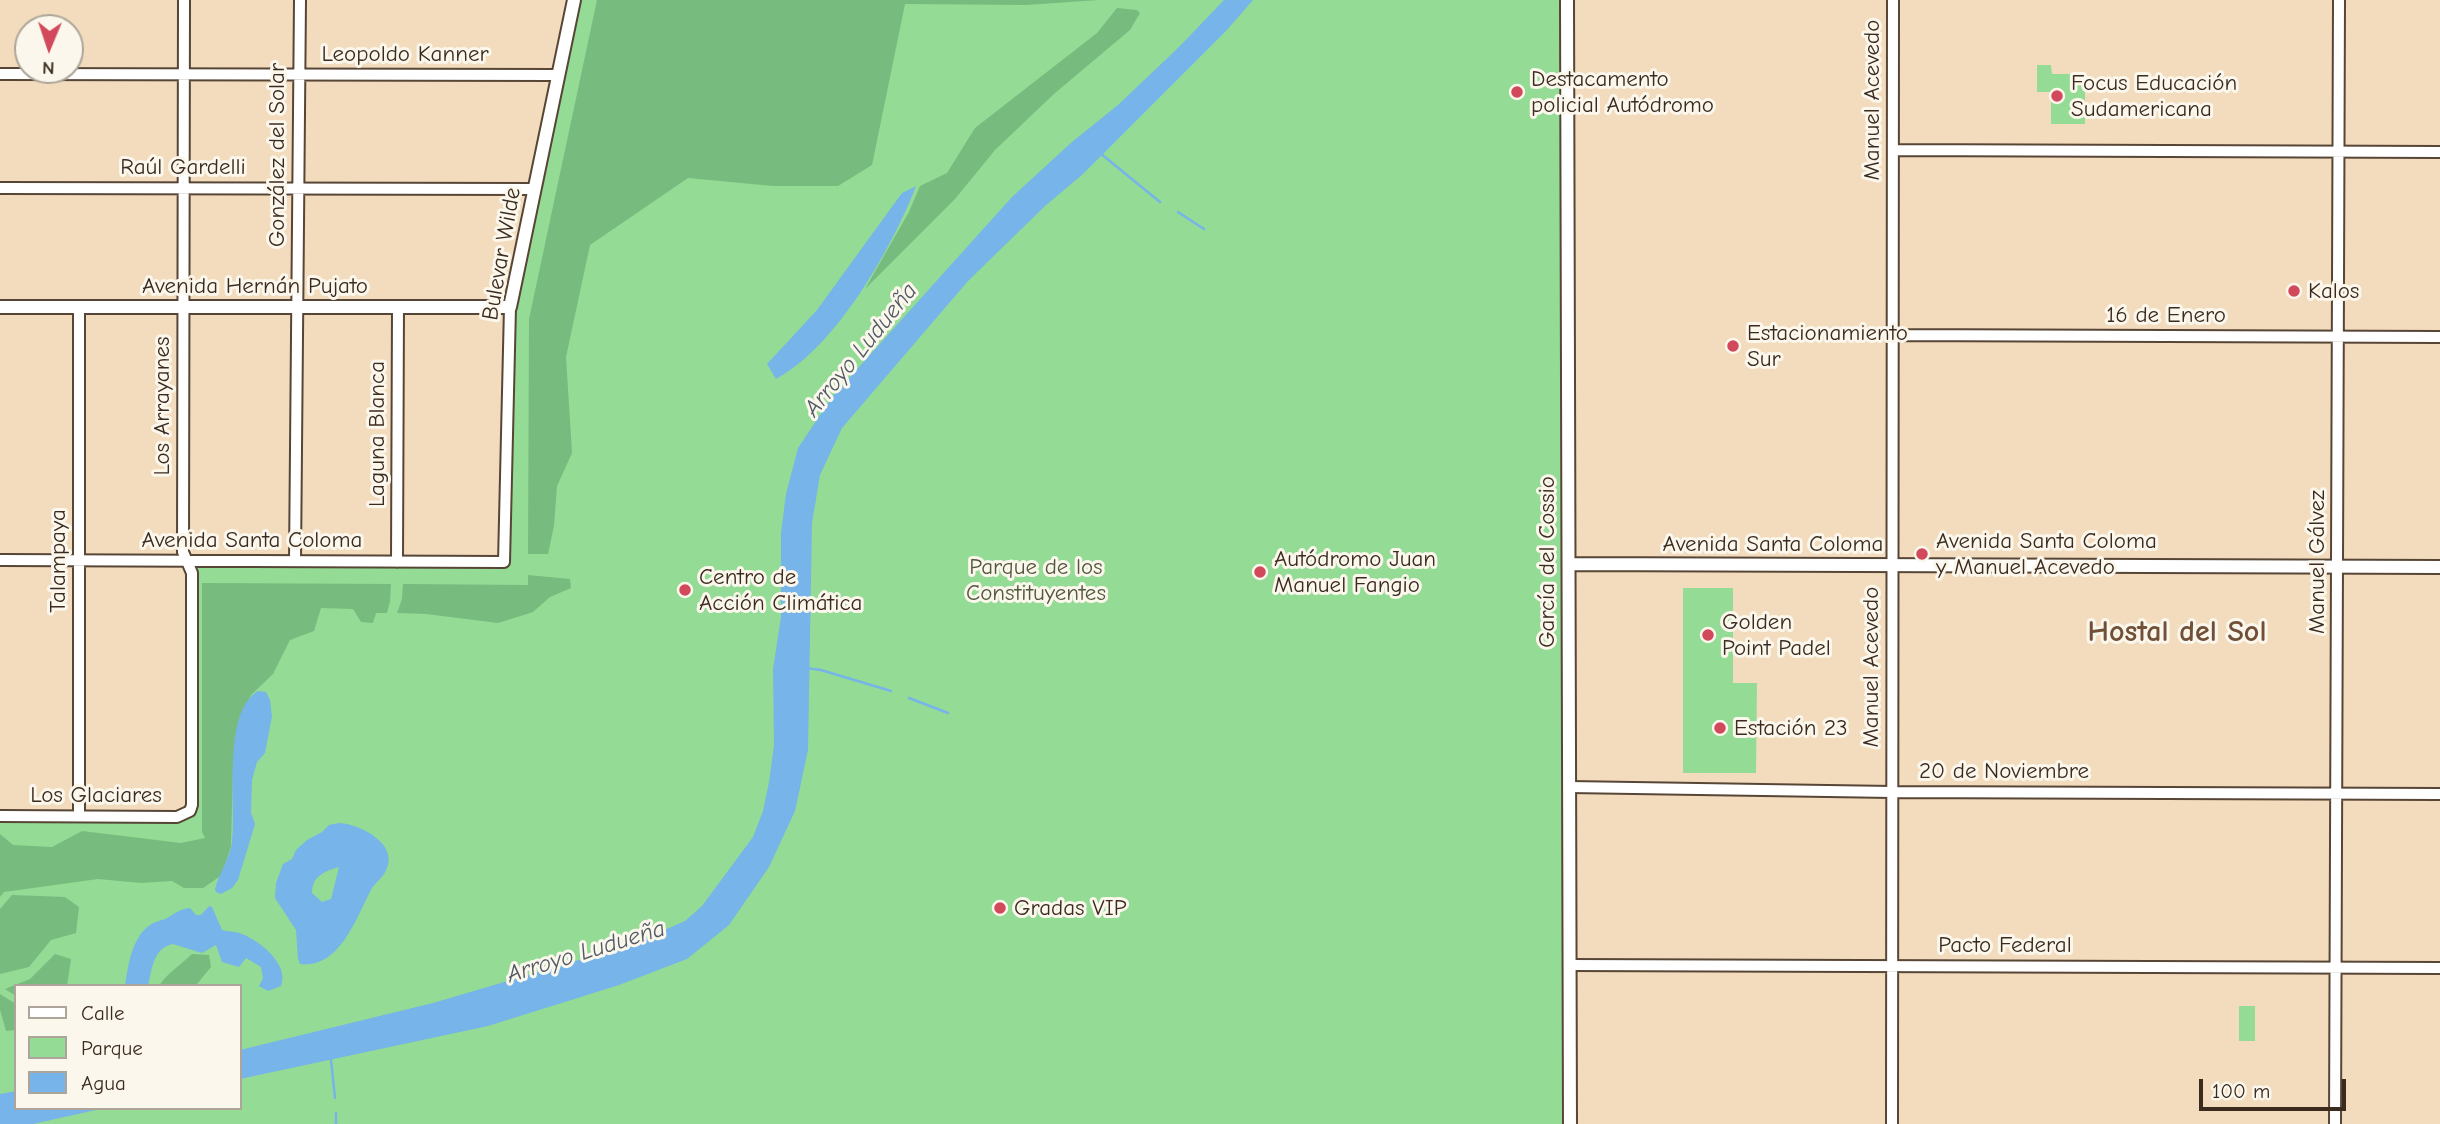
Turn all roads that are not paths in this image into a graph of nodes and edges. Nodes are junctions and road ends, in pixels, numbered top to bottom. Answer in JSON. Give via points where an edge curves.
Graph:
{"nodes":[{"id":1,"x":184,"y":0,"type":"edge"},
{"id":2,"x":300,"y":0,"type":"edge"},
{"id":3,"x":574,"y":0,"type":"edge"},
{"id":4,"x":1567,"y":0,"type":"edge"},
{"id":5,"x":1893,"y":0,"type":"edge"},
{"id":6,"x":2339,"y":0,"type":"edge"},
{"id":7,"x":0,"y":74,"type":"edge"},
{"id":8,"x":184,"y":75,"type":"junction"},
{"id":9,"x":299,"y":75,"type":"junction"},
{"id":10,"x":558,"y":75,"type":"junction"},
{"id":11,"x":1893,"y":150,"type":"junction"},
{"id":12,"x":2340,"y":152,"type":"junction"},
{"id":13,"x":2440,"y":152,"type":"edge"},
{"id":14,"x":0,"y":188,"type":"edge"},
{"id":15,"x":184,"y":188,"type":"junction"},
{"id":16,"x":298,"y":188,"type":"junction"},
{"id":17,"x":535,"y":189,"type":"junction"},
{"id":18,"x":79,"y":306,"type":"junction"},
{"id":19,"x":0,"y":307,"type":"edge"},
{"id":20,"x":184,"y":307,"type":"junction"},
{"id":21,"x":297,"y":307,"type":"junction"},
{"id":22,"x":398,"y":307,"type":"junction"},
{"id":23,"x":510,"y":307,"type":"junction"},
{"id":24,"x":1893,"y":335,"type":"junction"},
{"id":25,"x":2339,"y":337,"type":"junction"},
{"id":26,"x":2440,"y":337,"type":"edge"},
{"id":27,"x":0,"y":561,"type":"edge"},
{"id":28,"x":79,"y":561,"type":"junction"},
{"id":29,"x":187,"y":561,"type":"junction"},
{"id":30,"x":295,"y":561,"type":"junction"},
{"id":31,"x":397,"y":562,"type":"junction"},
{"id":32,"x":504,"y":562,"type":"joint"},
{"id":33,"x":1569,"y":564,"type":"junction"},
{"id":34,"x":1893,"y":565,"type":"junction"},
{"id":35,"x":2338,"y":567,"type":"junction"},
{"id":36,"x":2440,"y":567,"type":"edge"},
{"id":37,"x":1569,"y":787,"type":"junction"},
{"id":38,"x":1892,"y":792,"type":"junction"},
{"id":39,"x":2337,"y":793,"type":"junction"},
{"id":40,"x":2440,"y":794,"type":"edge"},
{"id":41,"x":190,"y":811,"type":"joint"},
{"id":42,"x":0,"y":816,"type":"edge"},
{"id":43,"x":79,"y":816,"type":"junction"},
{"id":44,"x":1569,"y":965,"type":"junction"},
{"id":45,"x":1892,"y":966,"type":"junction"},
{"id":46,"x":2336,"y":967,"type":"junction"},
{"id":47,"x":2440,"y":968,"type":"edge"},
{"id":48,"x":1570,"y":1124,"type":"edge"},
{"id":49,"x":1892,"y":1124,"type":"edge"},
{"id":50,"x":2335,"y":1124,"type":"edge"}],
"edges":[{"from":1,"to":8,"type":"street","name":"Los Arrayanes"},
{"from":2,"to":9,"type":"street","name":"González del Solar"},
{"from":3,"to":10,"type":"street","name":"Bulevar Wilde"},
{"from":4,"to":33,"type":"street","name":"García del Cossio"},
{"from":5,"to":11,"type":"street","name":"Manuel Acevedo"},
{"from":6,"to":12,"type":"street","name":"Manuel Gálvez"},
{"from":7,"to":8,"type":"street","name":"Leopoldo Kanner"},
{"from":8,"to":9,"type":"street","name":"Leopoldo Kanner"},
{"from":8,"to":15,"type":"street","name":"Los Arrayanes"},
{"from":9,"to":10,"type":"street","name":"Leopoldo Kanner"},
{"from":9,"to":16,"type":"street","name":"González del Solar"},
{"from":10,"to":17,"type":"street","name":"Bulevar Wilde"},
{"from":11,"to":12,"type":"street"},
{"from":11,"to":24,"type":"street","name":"Manuel Acevedo"},
{"from":12,"to":13,"type":"street"},
{"from":12,"to":25,"type":"street","name":"Manuel Gálvez"},
{"from":14,"to":15,"type":"street","name":"Raúl Gardelli"},
{"from":15,"to":16,"type":"street","name":"Raúl Gardelli"},
{"from":15,"to":20,"type":"street","name":"Los Arrayanes"},
{"from":16,"to":17,"type":"street","name":"Raúl Gardelli"},
{"from":16,"to":21,"type":"street","name":"González del Solar"},
{"from":17,"to":23,"type":"street","name":"Bulevar Wilde"},
{"from":18,"to":19,"type":"street","name":"Avenida Hernán Pujato"},
{"from":18,"to":20,"type":"street","name":"Avenida Hernán Pujato"},
{"from":18,"to":28,"type":"street","name":"Talampaya"},
{"from":20,"to":21,"type":"street","name":"Avenida Hernán Pujato"},
{"from":20,"to":29,"type":"street","name":"Los Arrayanes","via":[[183,552]]},
{"from":21,"to":22,"type":"street","name":"Avenida Hernán Pujato"},
{"from":21,"to":30,"type":"street","name":"González del Solar"},
{"from":22,"to":23,"type":"street","name":"Avenida Hernán Pujato"},
{"from":22,"to":31,"type":"street","name":"Laguna Blanca"},
{"from":23,"to":32,"type":"street","name":"Bulevar Wilde"},
{"from":24,"to":25,"type":"street","name":"16 de Enero"},
{"from":24,"to":34,"type":"street","name":"Manuel Acevedo"},
{"from":25,"to":26,"type":"street","name":"16 de Enero"},
{"from":25,"to":35,"type":"street","name":"Manuel Gálvez"},
{"from":27,"to":28,"type":"street","name":"Avenida Santa Coloma"},
{"from":28,"to":29,"type":"street","name":"Avenida Santa Coloma"},
{"from":28,"to":43,"type":"street","name":"Talampaya"},
{"from":29,"to":30,"type":"street","name":"Avenida Santa Coloma"},
{"from":29,"to":41,"type":"street","name":"Los Arrayanes","via":[[192,573]]},
{"from":30,"to":31,"type":"street","name":"Avenida Santa Coloma"},
{"from":31,"to":32,"type":"street","name":"Avenida Santa Coloma"},
{"from":33,"to":34,"type":"street","name":"Avenida Santa Coloma"},
{"from":33,"to":37,"type":"street","name":"García del Cossio"},
{"from":34,"to":35,"type":"street","name":"Avenida Santa Coloma"},
{"from":34,"to":38,"type":"street","name":"Manuel Acevedo"},
{"from":35,"to":36,"type":"street","name":"Avenida Santa Coloma"},
{"from":35,"to":39,"type":"street","name":"Manuel Gálvez"},
{"from":37,"to":38,"type":"street","name":"20 de Noviembre"},
{"from":37,"to":44,"type":"street","name":"García del Cossio"},
{"from":38,"to":39,"type":"street","name":"20 de Noviembre"},
{"from":38,"to":45,"type":"street","name":"Manuel Acevedo"},
{"from":39,"to":40,"type":"street","name":"20 de Noviembre"},
{"from":39,"to":46,"type":"street","name":"Manuel Gálvez"},
{"from":41,"to":43,"type":"street","name":"Los Glaciares","via":[[177,817]]},
{"from":42,"to":43,"type":"street","name":"Los Glaciares"},
{"from":44,"to":45,"type":"street","name":"Pacto Federal"},
{"from":44,"to":48,"type":"street","name":"García del Cossio"},
{"from":45,"to":46,"type":"street","name":"Pacto Federal"},
{"from":45,"to":49,"type":"street","name":"Manuel Acevedo"},
{"from":46,"to":47,"type":"street","name":"Pacto Federal"},
{"from":46,"to":50,"type":"street","name":"Manuel Gálvez"}]}
